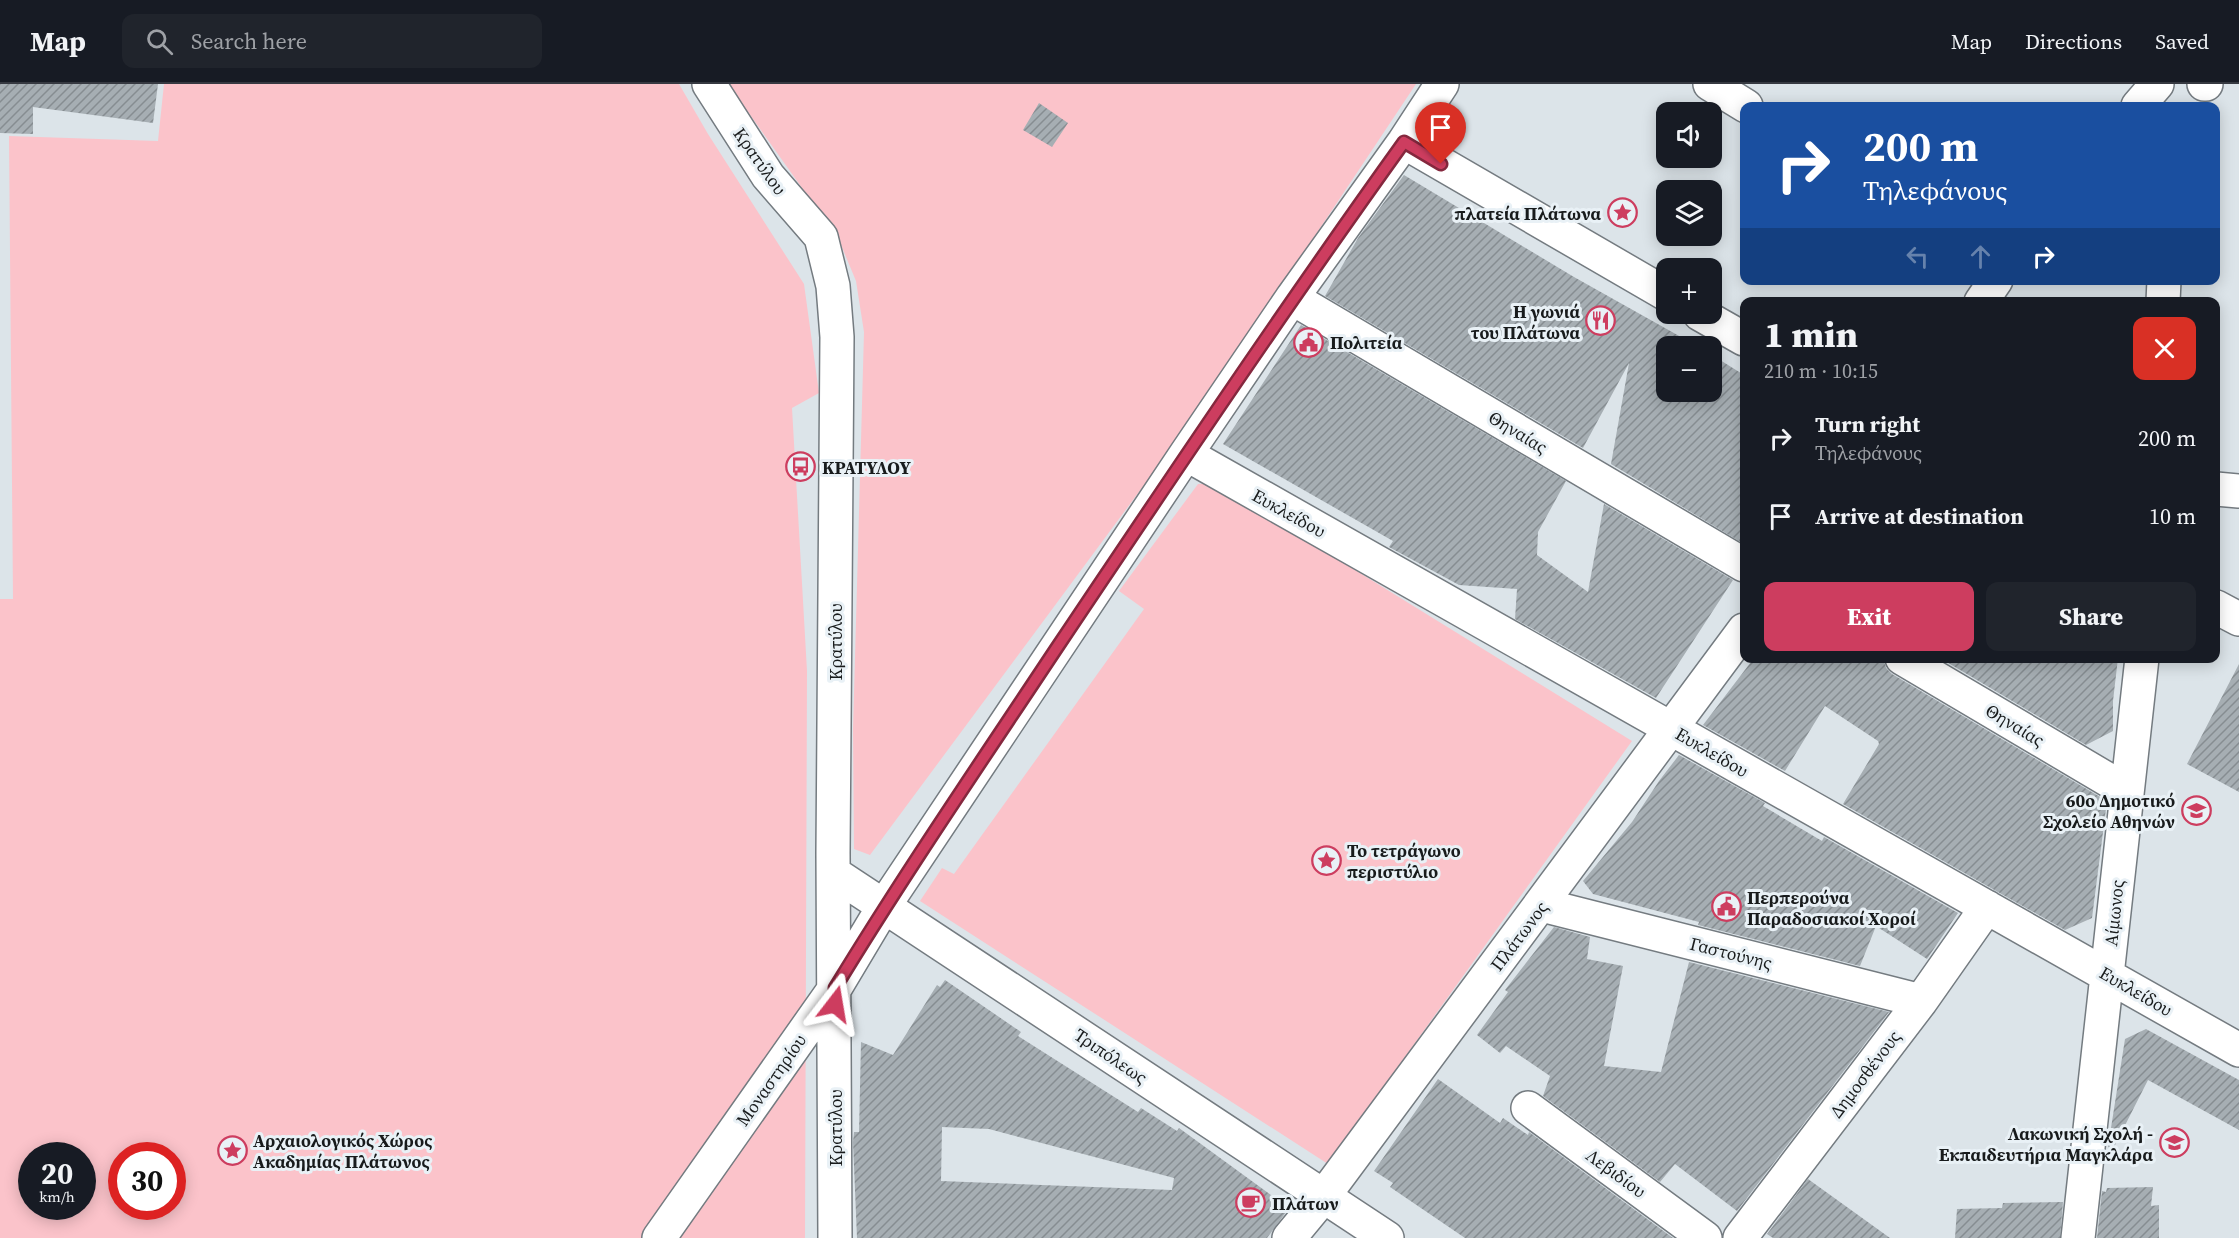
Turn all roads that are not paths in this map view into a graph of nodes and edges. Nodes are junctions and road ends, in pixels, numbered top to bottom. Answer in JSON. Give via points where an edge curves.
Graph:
{"nodes":[{"id":1,"x":709,"y":84,"type":"edge"},
{"id":2,"x":1442,"y":84,"type":"edge"},
{"id":3,"x":2159,"y":84,"type":"edge"},
{"id":4,"x":2142,"y":102,"type":"edge"},
{"id":5,"x":2163,"y":102,"type":"edge"},
{"id":6,"x":1404,"y":142,"type":"junction"},
{"id":7,"x":1656,"y":288,"type":"edge"},
{"id":8,"x":1292,"y":298,"type":"junction"},
{"id":9,"x":1718,"y":324,"type":"edge"},
{"id":10,"x":1740,"y":337,"type":"edge"},
{"id":11,"x":1186,"y":454,"type":"junction"},
{"id":12,"x":2220,"y":489,"type":"edge"},
{"id":13,"x":2239,"y":491,"type":"edge"},
{"id":14,"x":1740,"y":564,"type":"edge"},
{"id":15,"x":2220,"y":609,"type":"edge"},
{"id":16,"x":2239,"y":619,"type":"edge"},
{"id":17,"x":1740,"y":636,"type":"edge"},
{"id":18,"x":1910,"y":663,"type":"edge"},
{"id":19,"x":2141,"y":663,"type":"edge"},
{"id":20,"x":1672,"y":729,"type":"junction"},
{"id":21,"x":2127,"y":791,"type":"junction"},
{"id":22,"x":835,"y":874,"type":"junction"},
{"id":23,"x":1542,"y":905,"type":"junction"},
{"id":24,"x":884,"y":906,"type":"junction"},
{"id":25,"x":1987,"y":907,"type":"junction"},
{"id":26,"x":2108,"y":975,"type":"junction"},
{"id":27,"x":835,"y":988,"type":"junction"},
{"id":28,"x":1921,"y":1001,"type":"junction"},
{"id":29,"x":2239,"y":1050,"type":"edge"},
{"id":30,"x":1528,"y":1108,"type":"dead end"},
{"id":31,"x":1323,"y":1197,"type":"junction"},
{"id":32,"x":659,"y":1238,"type":"edge"},
{"id":33,"x":835,"y":1238,"type":"edge"},
{"id":34,"x":1289,"y":1238,"type":"edge"},
{"id":35,"x":1387,"y":1238,"type":"edge"},
{"id":36,"x":1705,"y":1238,"type":"edge"},
{"id":37,"x":1740,"y":1238,"type":"edge"},
{"id":38,"x":2078,"y":1238,"type":"edge"}],
"edges":[{"from":1,"to":22,"type":"street","name":"Κρατύλου","via":[[768,176],[821,237],[833,286],[837,337]]},
{"from":2,"to":6,"type":"street","name":"Μοναστηρίου"},
{"from":3,"to":4,"type":"street"},
{"from":3,"to":5,"type":"street"},
{"from":6,"to":7,"type":"street"},
{"from":6,"to":8,"type":"street","name":"Μοναστηρίου"},
{"from":8,"to":11,"type":"street","name":"Μοναστηρίου"},
{"from":8,"to":14,"type":"street","name":"Θηναίας"},
{"from":9,"to":10,"type":"street"},
{"from":11,"to":20,"type":"street","name":"Ευκλείδου"},
{"from":11,"to":24,"type":"street","name":"Μοναστηρίου"},
{"from":12,"to":13,"type":"street"},
{"from":15,"to":16,"type":"street"},
{"from":17,"to":20,"type":"street","name":"Πλάτωνος"},
{"from":18,"to":21,"type":"street","name":"Θηναίας"},
{"from":19,"to":21,"type":"street","name":"Αίμωνος"},
{"from":20,"to":23,"type":"street","name":"Πλάτωνος"},
{"from":20,"to":25,"type":"street","name":"Ευκλείδου"},
{"from":21,"to":26,"type":"street","name":"Αίμωνος"},
{"from":22,"to":24,"type":"street","name":"Τριπόλεως"},
{"from":22,"to":27,"type":"street","name":"Κρατύλου"},
{"from":23,"to":28,"type":"street","name":"Γαστούνης"},
{"from":23,"to":31,"type":"street","name":"Πλάτωνος"},
{"from":24,"to":27,"type":"street","name":"Μοναστηρίου"},
{"from":24,"to":31,"type":"street","name":"Τριπόλεως"},
{"from":25,"to":26,"type":"street","name":"Ευκλείδου"},
{"from":25,"to":28,"type":"street","name":"Δημοσθένους"},
{"from":26,"to":29,"type":"street","name":"Ευκλείδου"},
{"from":26,"to":38,"type":"street","name":"Αίμωνος"},
{"from":27,"to":32,"type":"street","name":"Μοναστηρίου"},
{"from":27,"to":33,"type":"street","name":"Κρατύλου"},
{"from":28,"to":37,"type":"street","name":"Δημοσθένους"},
{"from":30,"to":36,"type":"street","name":"Λεβιδίου"},
{"from":31,"to":34,"type":"street","name":"Πλάτωνος"},
{"from":31,"to":35,"type":"street","name":"Τριπόλεως"}]}
